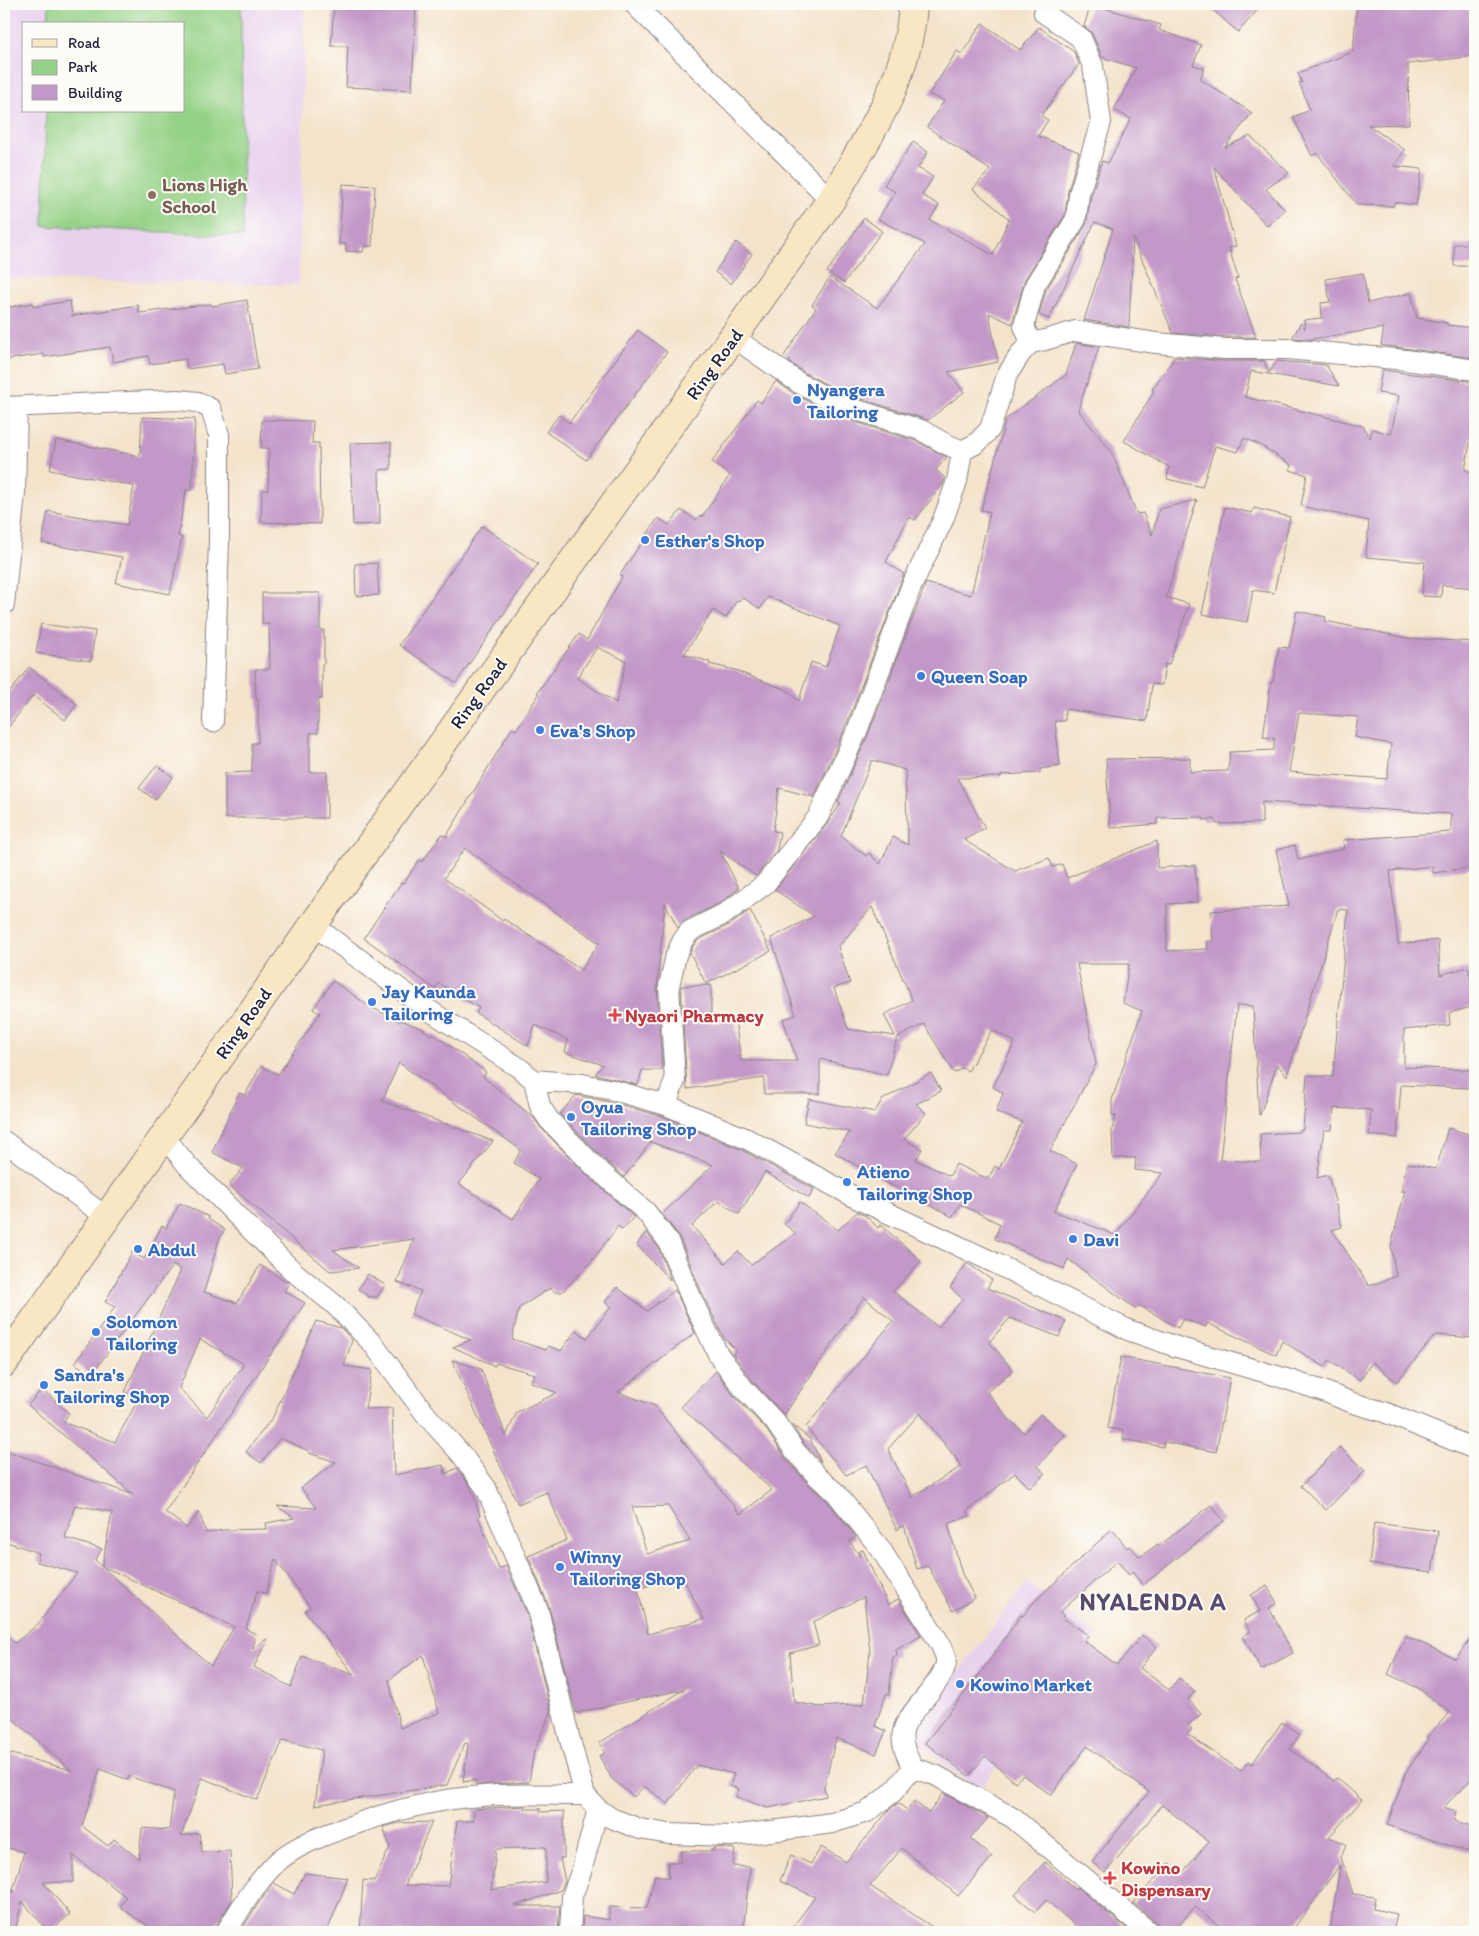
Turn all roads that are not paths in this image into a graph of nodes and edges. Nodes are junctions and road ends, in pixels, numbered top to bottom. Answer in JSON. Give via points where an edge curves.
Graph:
{"nodes":[{"id":1,"x":634,"y":4,"type":"edge"},
{"id":2,"x":913,"y":4,"type":"edge"},
{"id":3,"x":1044,"y":14,"type":"dead end"},
{"id":4,"x":831,"y":200,"type":"junction"},
{"id":5,"x":733,"y":337,"type":"junction"},
{"id":6,"x":1031,"y":342,"type":"junction"},
{"id":7,"x":1475,"y":370,"type":"edge"},
{"id":8,"x":11,"y":408,"type":"edge"},
{"id":9,"x":962,"y":451,"type":"junction"},
{"id":10,"x":4,"y":605,"type":"edge"},
{"id":11,"x":213,"y":722,"type":"dead end"},
{"id":12,"x":312,"y":925,"type":"junction"},
{"id":13,"x":534,"y":1080,"type":"junction"},
{"id":14,"x":666,"y":1105,"type":"junction"},
{"id":15,"x":163,"y":1135,"type":"junction"},
{"id":16,"x":4,"y":1140,"type":"edge"},
{"id":17,"x":106,"y":1217,"type":"junction"},
{"id":18,"x":4,"y":1363,"type":"edge"},
{"id":19,"x":1475,"y":1449,"type":"edge"},
{"id":20,"x":912,"y":1768,"type":"junction"},
{"id":21,"x":591,"y":1802,"type":"junction"},
{"id":22,"x":226,"y":1932,"type":"edge"},
{"id":23,"x":570,"y":1932,"type":"edge"},
{"id":24,"x":1149,"y":1932,"type":"edge"}],
"edges":[{"from":1,"to":4,"type":"street"},
{"from":2,"to":4,"type":"main road","name":"Ring Road","via":[[902,68],[880,119]]},
{"from":3,"to":6,"type":"street","via":[[1081,38],[1092,66],[1102,122],[1079,194],[1076,219],[1035,285],[1024,326]]},
{"from":4,"to":5,"type":"main road","name":"Ring Road"},
{"from":5,"to":9,"type":"street","via":[[799,384],[838,404],[921,430]]},
{"from":5,"to":12,"type":"main road","name":"Ring Road"},
{"from":6,"to":7,"type":"street","via":[[1075,331],[1156,343],[1225,349],[1287,349]]},
{"from":6,"to":9,"type":"street","via":[[1008,375],[990,429],[977,443]]},
{"from":8,"to":10,"type":"street","via":[[15,492]]},
{"from":8,"to":11,"type":"street","via":[[178,400],[198,402],[211,409],[220,435]]},
{"from":9,"to":14,"type":"street","via":[[957,481],[943,520],[911,587],[857,731],[818,817],[765,884],[726,913],[690,931],[676,955],[669,986],[675,1080]]},
{"from":12,"to":13,"type":"street","via":[[430,1011]]},
{"from":12,"to":15,"type":"main road","name":"Ring Road"},
{"from":13,"to":14,"type":"street","via":[[582,1084]]},
{"from":13,"to":20,"type":"street","via":[[540,1106],[549,1120],[646,1212],[668,1241],[718,1354],[743,1388],[880,1548],[940,1645],[946,1660],[942,1675],[903,1729],[904,1748]]},
{"from":14,"to":19,"type":"street","via":[[747,1139],[858,1199],[1128,1330],[1323,1391]]},
{"from":15,"to":17,"type":"main road","name":"Ring Road"},
{"from":15,"to":21,"type":"street","via":[[187,1165],[253,1232],[374,1344],[486,1488],[538,1610],[569,1736]]},
{"from":16,"to":17,"type":"street"},
{"from":17,"to":18,"type":"main road","name":"Ring Road"},
{"from":20,"to":21,"type":"street","via":[[893,1792],[867,1812],[832,1824],[731,1836],[640,1830],[611,1818]]},
{"from":20,"to":24,"type":"street","via":[[935,1775],[1013,1818]]},
{"from":21,"to":22,"type":"street","via":[[483,1796],[437,1801],[370,1818],[322,1836],[275,1864],[252,1891]]},
{"from":21,"to":23,"type":"street","via":[[581,1872],[572,1896]]}]}
